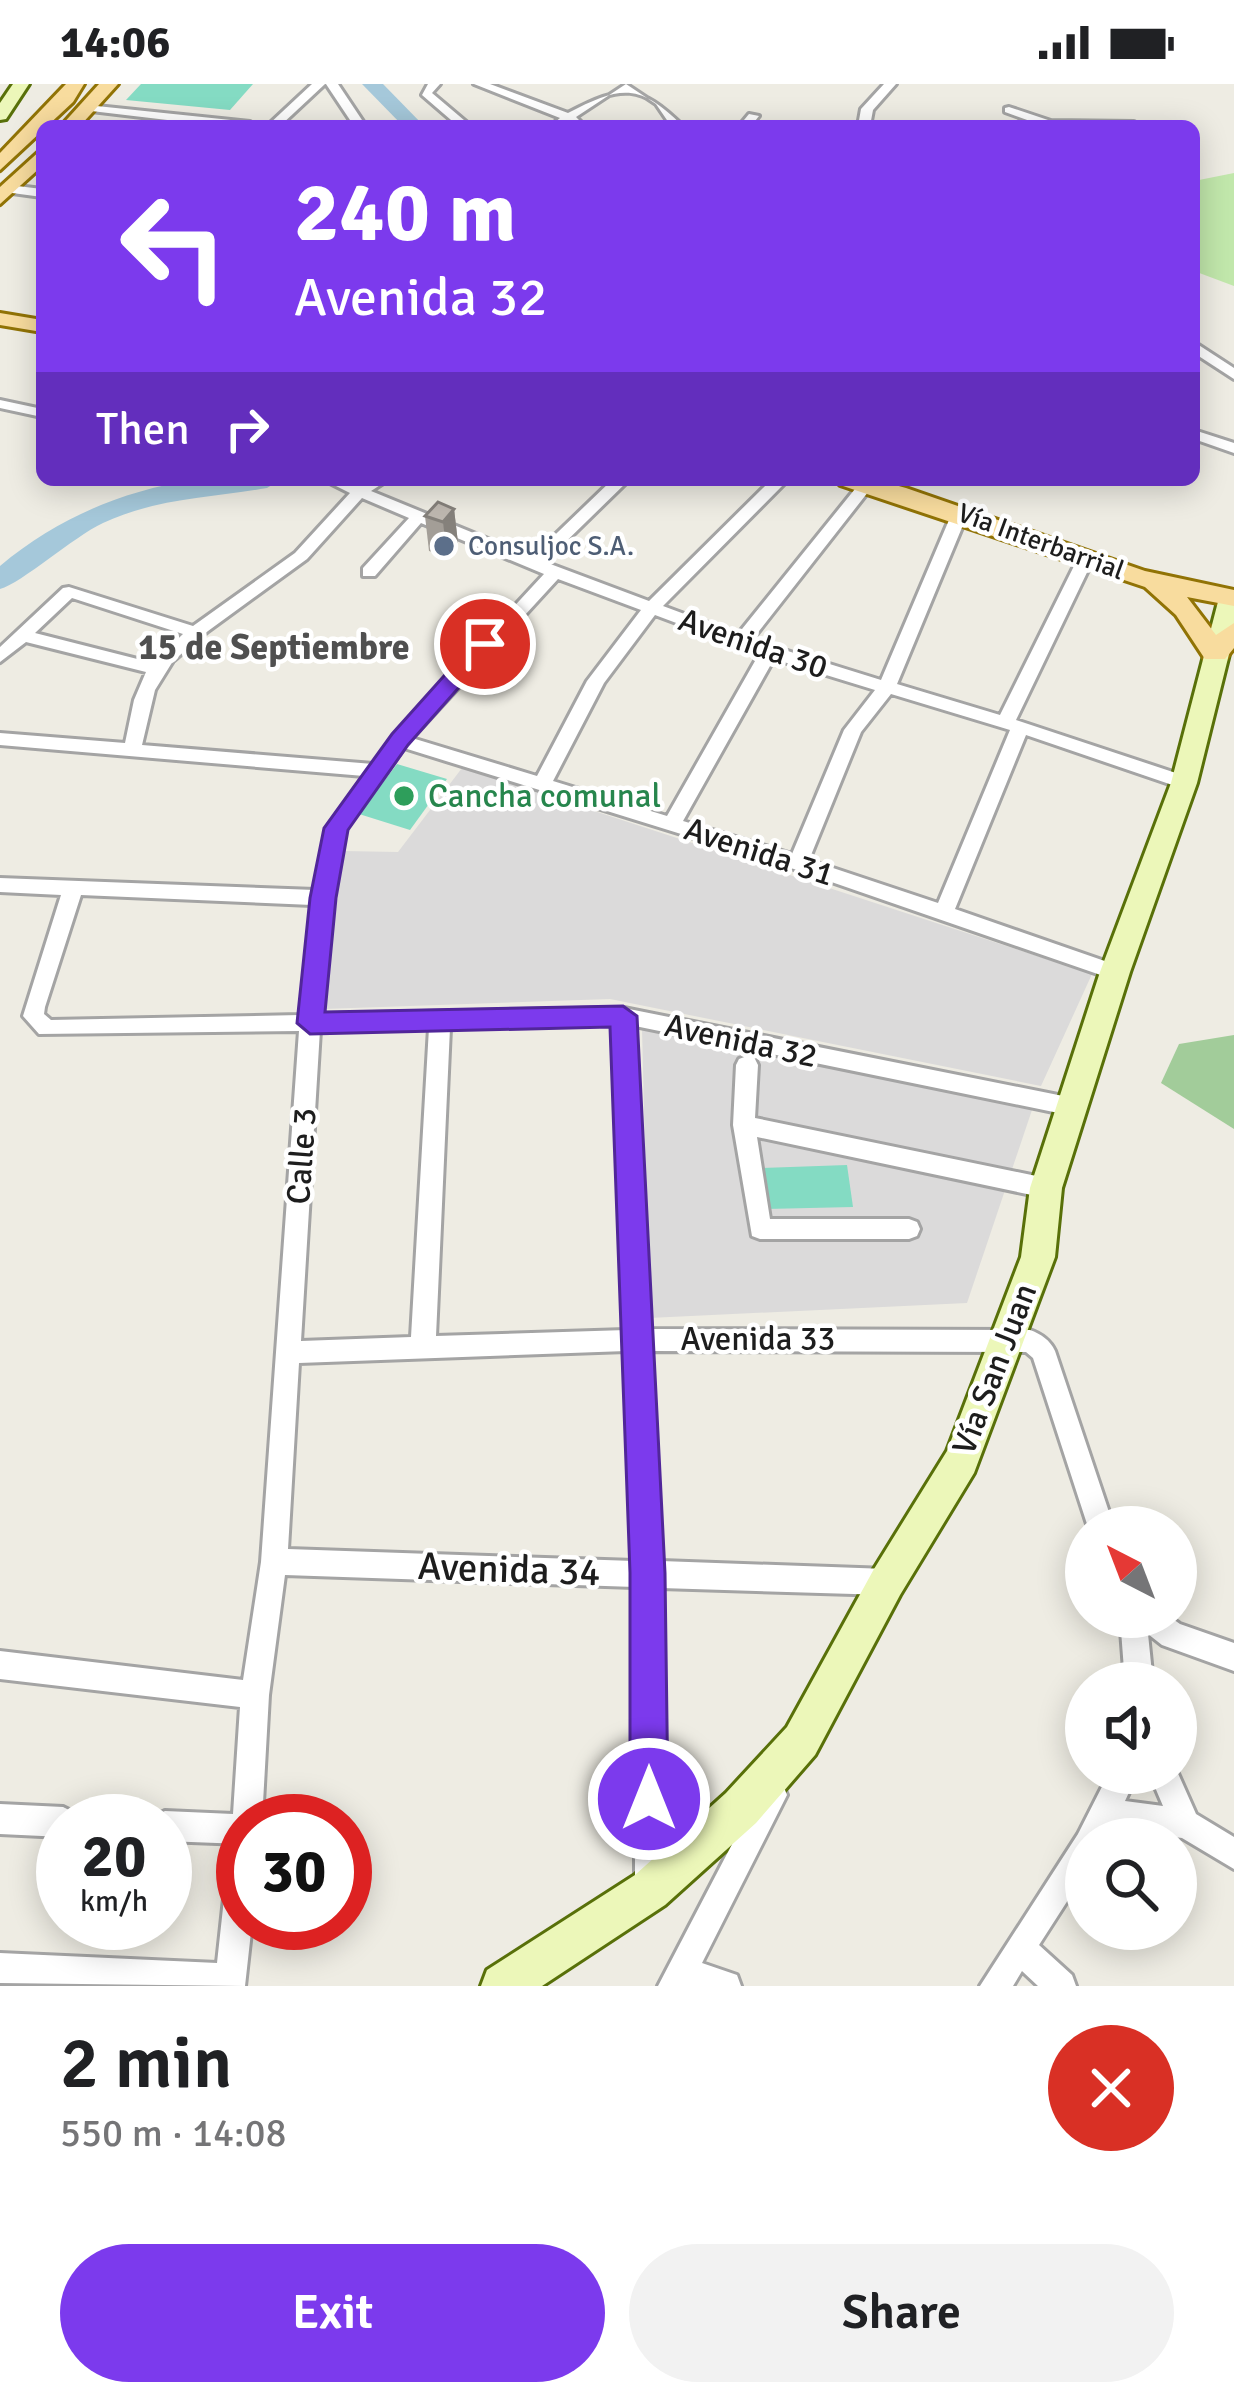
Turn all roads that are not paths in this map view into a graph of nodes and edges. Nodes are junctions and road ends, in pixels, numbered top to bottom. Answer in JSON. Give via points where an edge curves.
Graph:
{"nodes":[{"id":1,"x":21,"y":84,"type":"edge"},
{"id":2,"x":110,"y":84,"type":"edge"},
{"id":3,"x":319,"y":84,"type":"edge"},
{"id":4,"x":332,"y":84,"type":"edge"},
{"id":5,"x":434,"y":84,"type":"edge"},
{"id":6,"x":480,"y":84,"type":"edge"},
{"id":7,"x":620,"y":84,"type":"edge"},
{"id":8,"x":631,"y":84,"type":"edge"},
{"id":9,"x":890,"y":84,"type":"edge"},
{"id":10,"x":79,"y":93,"type":"edge"},
{"id":11,"x":1009,"y":110,"type":"dead end"},
{"id":12,"x":0,"y":115,"type":"edge"},
{"id":13,"x":42,"y":120,"type":"edge"},
{"id":14,"x":49,"y":120,"type":"edge"},
{"id":15,"x":59,"y":120,"type":"edge"},
{"id":16,"x":219,"y":120,"type":"edge"},
{"id":17,"x":280,"y":120,"type":"edge"},
{"id":18,"x":356,"y":120,"type":"edge"},
{"id":19,"x":458,"y":120,"type":"edge"},
{"id":20,"x":569,"y":120,"type":"edge"},
{"id":21,"x":576,"y":120,"type":"edge"},
{"id":22,"x":672,"y":120,"type":"edge"},
{"id":23,"x":865,"y":120,"type":"edge"},
{"id":24,"x":1038,"y":120,"type":"edge"},
{"id":25,"x":36,"y":124,"type":"edge"},
{"id":26,"x":36,"y":132,"type":"edge"},
{"id":27,"x":36,"y":147,"type":"edge"},
{"id":28,"x":0,"y":150,"type":"edge"},
{"id":29,"x":36,"y":160,"type":"edge"},
{"id":30,"x":0,"y":164,"type":"edge"},
{"id":31,"x":3,"y":190,"type":"edge"},
{"id":32,"x":36,"y":193,"type":"edge"},
{"id":33,"x":0,"y":314,"type":"edge"},
{"id":34,"x":36,"y":321,"type":"edge"},
{"id":35,"x":1200,"y":350,"type":"edge"},
{"id":36,"x":1234,"y":375,"type":"edge"},
{"id":37,"x":0,"y":404,"type":"edge"},
{"id":38,"x":36,"y":411,"type":"edge"},
{"id":39,"x":1200,"y":436,"type":"edge"},
{"id":40,"x":1234,"y":448,"type":"edge"},
{"id":41,"x":344,"y":486,"type":"edge"},
{"id":42,"x":346,"y":486,"type":"edge"},
{"id":43,"x":615,"y":486,"type":"edge"},
{"id":44,"x":774,"y":486,"type":"edge"},
{"id":45,"x":856,"y":486,"type":"edge"},
{"id":46,"x":876,"y":486,"type":"edge"},
{"id":47,"x":960,"y":513,"type":"junction"},
{"id":48,"x":417,"y":518,"type":"junction"},
{"id":49,"x":1085,"y":560,"type":"junction"},
{"id":50,"x":534,"y":564,"type":"junction"},
{"id":51,"x":369,"y":572,"type":"dead end"},
{"id":52,"x":555,"y":572,"type":"junction"},
{"id":53,"x":1146,"y":580,"type":"junction"},
{"id":54,"x":651,"y":609,"type":"junction"},
{"id":55,"x":1228,"y":620,"type":"edge"},
{"id":56,"x":199,"y":633,"type":"junction"},
{"id":57,"x":21,"y":635,"type":"junction"},
{"id":58,"x":741,"y":642,"type":"junction"},
{"id":59,"x":769,"y":652,"type":"junction"},
{"id":60,"x":0,"y":656,"type":"edge"},
{"id":61,"x":156,"y":669,"type":"junction"},
{"id":62,"x":887,"y":687,"type":"junction"},
{"id":63,"x":1013,"y":725,"type":"junction"},
{"id":64,"x":0,"y":739,"type":"edge"},
{"id":65,"x":400,"y":740,"type":"junction"},
{"id":66,"x":132,"y":752,"type":"junction"},
{"id":67,"x":377,"y":771,"type":"junction"},
{"id":68,"x":1184,"y":783,"type":"junction"},
{"id":69,"x":541,"y":785,"type":"junction"},
{"id":70,"x":673,"y":824,"type":"junction"},
{"id":71,"x":798,"y":863,"type":"junction"},
{"id":72,"x":0,"y":885,"type":"edge"},
{"id":73,"x":74,"y":889,"type":"junction"},
{"id":74,"x":323,"y":898,"type":"junction"},
{"id":75,"x":944,"y":912,"type":"junction"},
{"id":76,"x":1115,"y":972,"type":"junction"},
{"id":77,"x":623,"y":1016,"type":"junction"},
{"id":78,"x":440,"y":1018,"type":"junction"},
{"id":79,"x":310,"y":1023,"type":"junction"},
{"id":80,"x":747,"y":1065,"type":"dead end"},
{"id":81,"x":1072,"y":1107,"type":"junction"},
{"id":82,"x":743,"y":1125,"type":"junction"},
{"id":83,"x":1046,"y":1188,"type":"junction"},
{"id":84,"x":909,"y":1229,"type":"dead end"},
{"id":85,"x":1011,"y":1338,"type":"junction"},
{"id":86,"x":639,"y":1340,"type":"junction"},
{"id":87,"x":423,"y":1346,"type":"junction"},
{"id":88,"x":289,"y":1352,"type":"junction"},
{"id":89,"x":1094,"y":1506,"type":"edge"},
{"id":90,"x":274,"y":1562,"type":"junction"},
{"id":91,"x":648,"y":1573,"type":"junction"},
{"id":92,"x":887,"y":1582,"type":"junction"},
{"id":93,"x":1180,"y":1638,"type":"edge"},
{"id":94,"x":1234,"y":1657,"type":"edge"},
{"id":95,"x":0,"y":1665,"type":"edge"},
{"id":96,"x":255,"y":1695,"type":"junction"},
{"id":97,"x":801,"y":1741,"type":"junction"},
{"id":98,"x":247,"y":1794,"type":"edge"},
{"id":99,"x":0,"y":1819,"type":"edge"},
{"id":100,"x":36,"y":1821,"type":"edge"},
{"id":101,"x":1197,"y":1831,"type":"edge"},
{"id":102,"x":1234,"y":1855,"type":"edge"},
{"id":103,"x":1065,"y":1880,"type":"edge"},
{"id":104,"x":650,"y":1890,"type":"junction"},
{"id":105,"x":234,"y":1950,"type":"edge"},
{"id":106,"x":1022,"y":1950,"type":"junction"},
{"id":107,"x":0,"y":1968,"type":"edge"},
{"id":108,"x":677,"y":1979,"type":"edge"},
{"id":109,"x":230,"y":1983,"type":"edge"},
{"id":110,"x":503,"y":1986,"type":"edge"},
{"id":111,"x":726,"y":1986,"type":"edge"},
{"id":112,"x":995,"y":1986,"type":"edge"},
{"id":113,"x":1061,"y":1986,"type":"edge"}],
"edges":[{"from":1,"to":12,"type":"street"},
{"from":2,"to":10,"type":"main road"},
{"from":3,"to":17,"type":"street"},
{"from":4,"to":18,"type":"street"},
{"from":5,"to":19,"type":"street","via":[[426,93]]},
{"from":6,"to":20,"type":"street"},
{"from":7,"to":21,"type":"street"},
{"from":8,"to":22,"type":"street"},
{"from":9,"to":23,"type":"street"},
{"from":10,"to":13,"type":"main road"},
{"from":10,"to":14,"type":"main road"},
{"from":10,"to":15,"type":"main road"},
{"from":10,"to":16,"type":"street"},
{"from":11,"to":24,"type":"street"},
{"from":25,"to":28,"type":"main road"},
{"from":26,"to":30,"type":"main road"},
{"from":27,"to":31,"type":"main road"},
{"from":29,"to":31,"type":"main road"},
{"from":31,"to":32,"type":"street"},
{"from":33,"to":34,"type":"main road"},
{"from":35,"to":36,"type":"street"},
{"from":37,"to":38,"type":"street"},
{"from":39,"to":40,"type":"street"},
{"from":41,"to":56,"type":"street","via":[[344,513]]},
{"from":42,"to":48,"type":"street","name":"Avenida 30"},
{"from":43,"to":50,"type":"street"},
{"from":44,"to":54,"type":"street"},
{"from":45,"to":58,"type":"street"},
{"from":46,"to":47,"type":"main road","name":"Vía Interbarrial"},
{"from":47,"to":49,"type":"main road","name":"Vía Interbarrial"},
{"from":47,"to":62,"type":"street"},
{"from":48,"to":50,"type":"street","name":"Avenida 30"},
{"from":48,"to":51,"type":"street"},
{"from":49,"to":53,"type":"main road","name":"Vía Interbarrial"},
{"from":49,"to":63,"type":"street"},
{"from":50,"to":52,"type":"street","name":"Avenida 30"},
{"from":52,"to":54,"type":"street","name":"Avenida 30"},
{"from":52,"to":65,"type":"street","name":"Calle 3"},
{"from":53,"to":55,"type":"main road","name":"Vía Interbarrial"},
{"from":53,"to":55,"type":"main road","via":[[1185,609]]},
{"from":54,"to":58,"type":"street","name":"Avenida 30"},
{"from":54,"to":69,"type":"street","via":[[596,681]]},
{"from":55,"to":68,"type":"street","name":"Vía San Juan"},
{"from":56,"to":57,"type":"street","via":[[72,591]]},
{"from":56,"to":61,"type":"street"},
{"from":57,"to":60,"type":"street"},
{"from":57,"to":61,"type":"street"},
{"from":58,"to":59,"type":"street","name":"Avenida 30"},
{"from":59,"to":62,"type":"street","name":"Avenida 30"},
{"from":59,"to":70,"type":"street"},
{"from":61,"to":66,"type":"street"},
{"from":62,"to":63,"type":"street","name":"Avenida 30"},
{"from":62,"to":71,"type":"street","via":[[853,730]]},
{"from":63,"to":68,"type":"street","name":"Avenida 30"},
{"from":63,"to":75,"type":"street"},
{"from":64,"to":66,"type":"street"},
{"from":65,"to":67,"type":"street","name":"Calle 3"},
{"from":65,"to":69,"type":"street","name":"Avenida 31"},
{"from":66,"to":67,"type":"street"},
{"from":67,"to":74,"type":"street","name":"Calle 3","via":[[336,828]]},
{"from":68,"to":76,"type":"street","name":"Vía San Juan"},
{"from":69,"to":70,"type":"street","name":"Avenida 31"},
{"from":70,"to":71,"type":"street","name":"Avenida 31"},
{"from":71,"to":75,"type":"street","name":"Avenida 31"},
{"from":72,"to":73,"type":"street"},
{"from":73,"to":74,"type":"street"},
{"from":73,"to":79,"type":"street","name":"Avenida 32","via":[[34,1007],[46,1028]]},
{"from":74,"to":79,"type":"street","name":"Calle 3"},
{"from":75,"to":76,"type":"street","name":"Avenida 31"},
{"from":76,"to":81,"type":"street","name":"Vía San Juan"},
{"from":77,"to":78,"type":"street","name":"Avenida 32"},
{"from":77,"to":81,"type":"street","name":"Avenida 32"},
{"from":77,"to":86,"type":"street"},
{"from":78,"to":79,"type":"street","name":"Avenida 32"},
{"from":78,"to":87,"type":"street"},
{"from":79,"to":88,"type":"street","name":"Calle 3"},
{"from":80,"to":82,"type":"street"},
{"from":81,"to":83,"type":"street","name":"Vía San Juan"},
{"from":82,"to":83,"type":"street"},
{"from":82,"to":84,"type":"street","via":[[760,1229]]},
{"from":83,"to":85,"type":"street","name":"Vía San Juan","via":[[1038,1257]]},
{"from":85,"to":86,"type":"street","name":"Avenida 33"},
{"from":85,"to":89,"type":"street","via":[[1043,1352]]},
{"from":85,"to":92,"type":"street","name":"Vía San Juan","via":[[961,1461]]},
{"from":86,"to":87,"type":"street","name":"Avenida 33"},
{"from":86,"to":91,"type":"street"},
{"from":87,"to":88,"type":"street","name":"Avenida 33"},
{"from":88,"to":90,"type":"street","name":"Calle 3"},
{"from":90,"to":91,"type":"street","name":"Avenida 34"},
{"from":90,"to":96,"type":"street","name":"Calle 3"},
{"from":91,"to":92,"type":"street","name":"Avenida 34"},
{"from":91,"to":104,"type":"street"},
{"from":92,"to":97,"type":"street","name":"Vía San Juan"},
{"from":93,"to":94,"type":"street"},
{"from":95,"to":96,"type":"street"},
{"from":96,"to":98,"type":"street","name":"Calle 3"},
{"from":97,"to":104,"type":"street","name":"Vía San Juan"},
{"from":97,"to":108,"type":"street"},
{"from":99,"to":100,"type":"street"},
{"from":101,"to":102,"type":"street"},
{"from":103,"to":106,"type":"street"},
{"from":104,"to":110,"type":"street","name":"Vía San Juan"},
{"from":105,"to":109,"type":"street"},
{"from":106,"to":112,"type":"street"},
{"from":106,"to":113,"type":"street"},
{"from":107,"to":109,"type":"street"},
{"from":108,"to":111,"type":"street"}]}
